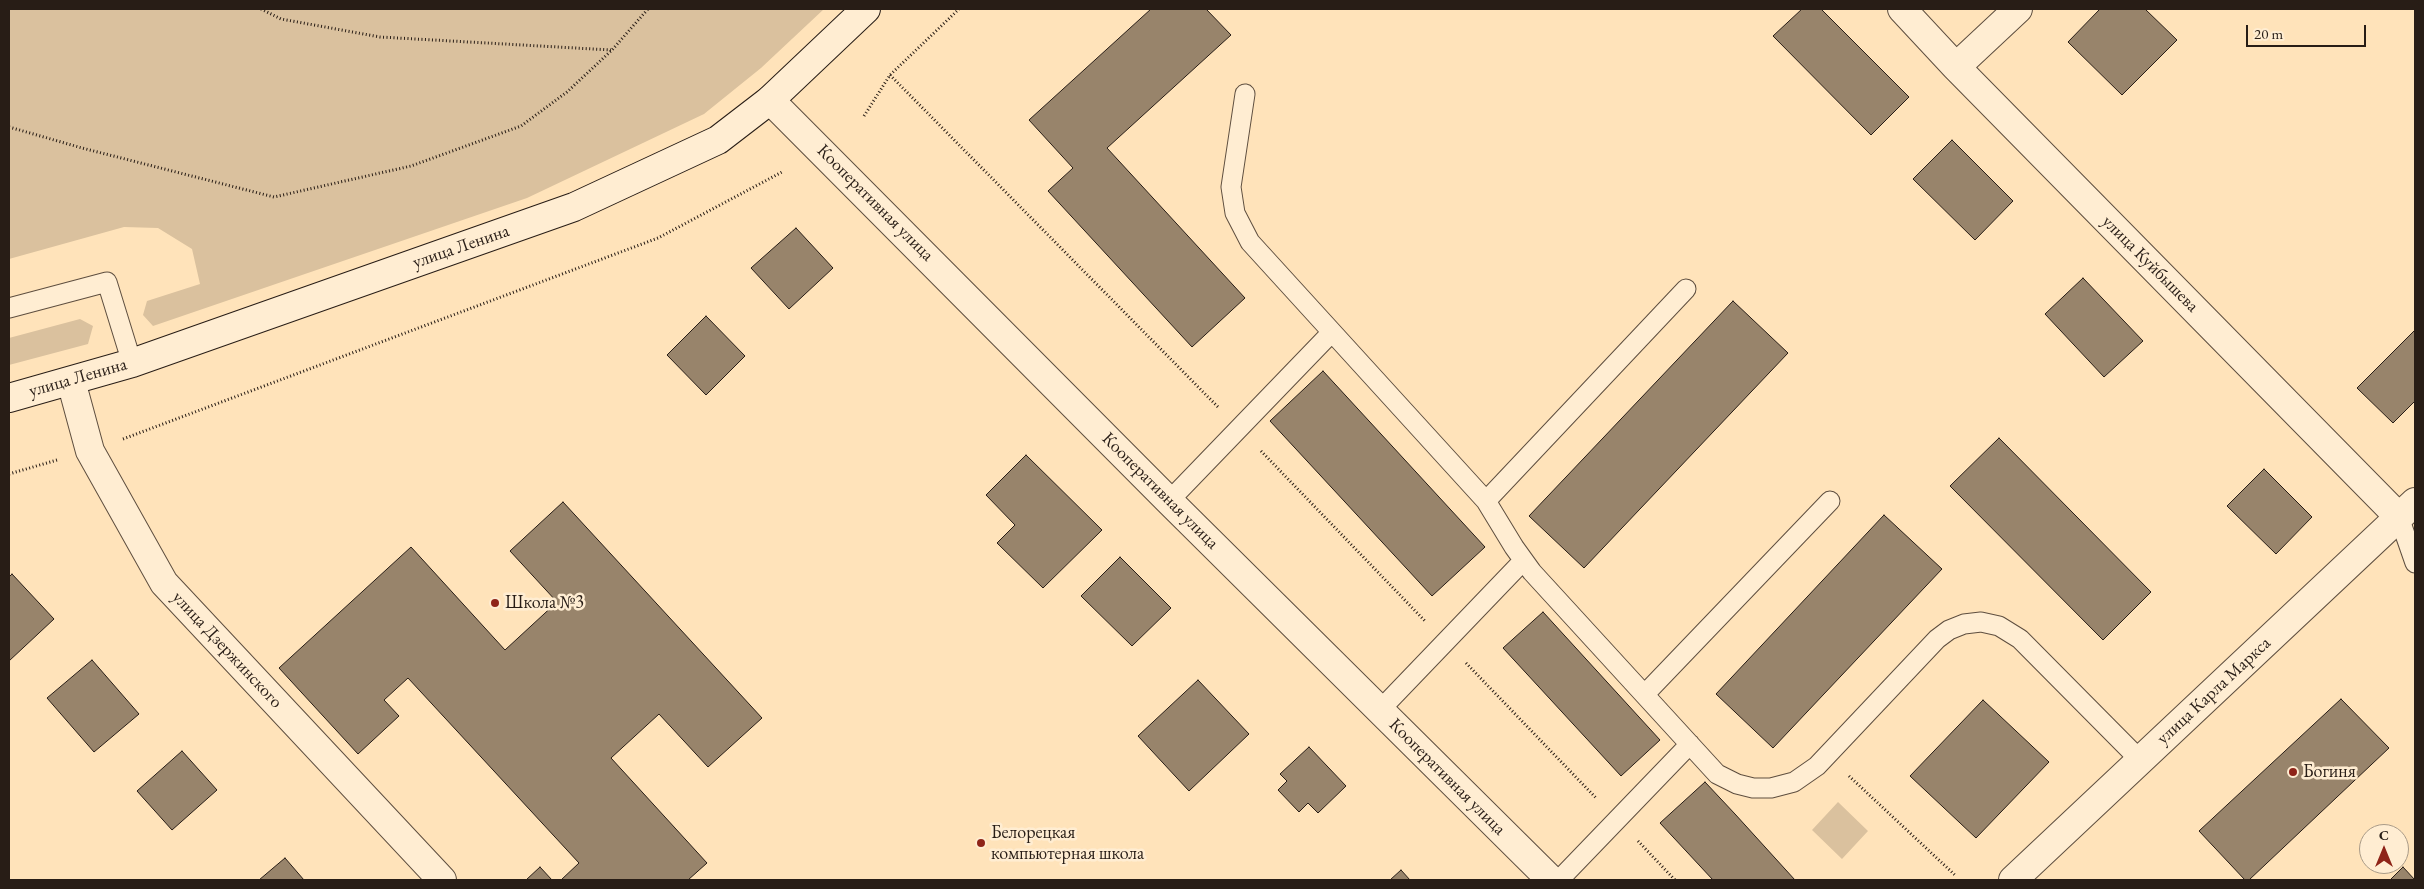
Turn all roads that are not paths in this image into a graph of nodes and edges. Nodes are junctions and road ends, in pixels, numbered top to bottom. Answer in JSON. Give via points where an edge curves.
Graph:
{"nodes":[{"id":1,"x":866,"y":9,"type":"edge"},
{"id":2,"x":1902,"y":9,"type":"edge"},
{"id":3,"x":2018,"y":9,"type":"edge"},
{"id":4,"x":1956,"y":67,"type":"junction"},
{"id":5,"x":1245,"y":94,"type":"dead end"},
{"id":6,"x":770,"y":100,"type":"junction"},
{"id":7,"x":1686,"y":290,"type":"dead end"},
{"id":8,"x":9,"y":308,"type":"edge"},
{"id":9,"x":1332,"y":332,"type":"junction"},
{"id":10,"x":132,"y":363,"type":"junction"},
{"id":11,"x":71,"y":381,"type":"junction"},
{"id":12,"x":9,"y":398,"type":"edge"},
{"id":13,"x":1169,"y":501,"type":"junction"},
{"id":14,"x":1486,"y":501,"type":"junction"},
{"id":15,"x":1830,"y":501,"type":"dead end"},
{"id":16,"x":2407,"y":510,"type":"edge"},
{"id":17,"x":1523,"y":560,"type":"junction"},
{"id":18,"x":2415,"y":563,"type":"edge"},
{"id":19,"x":1646,"y":694,"type":"junction"},
{"id":20,"x":1380,"y":710,"type":"junction"},
{"id":21,"x":1690,"y":744,"type":"junction"},
{"id":22,"x":2140,"y":760,"type":"junction"},
{"id":23,"x":442,"y":880,"type":"edge"},
{"id":24,"x":1551,"y":880,"type":"edge"},
{"id":25,"x":1559,"y":880,"type":"edge"},
{"id":26,"x":2012,"y":880,"type":"edge"}],
"edges":[{"from":1,"to":6,"type":"street","name":"улица Ленина"},
{"from":2,"to":4,"type":"street","name":"улица Куйбышева"},
{"from":3,"to":4,"type":"street"},
{"from":4,"to":16,"type":"street","name":"улица Куйбышева"},
{"from":5,"to":9,"type":"lane","via":[[1230,187],[1235,213],[1250,242]]},
{"from":6,"to":10,"type":"street","name":"улица Ленина","via":[[718,140],[574,207]]},
{"from":6,"to":13,"type":"street","name":"Кооперативная улица"},
{"from":7,"to":14,"type":"lane"},
{"from":8,"to":10,"type":"lane","via":[[107,282]]},
{"from":9,"to":13,"type":"lane"},
{"from":9,"to":14,"type":"lane"},
{"from":10,"to":11,"type":"street","name":"улица Ленина"},
{"from":11,"to":12,"type":"street","name":"улица Ленина"},
{"from":11,"to":23,"type":"street","name":"улица Дзержинского","via":[[90,451],[164,583]]},
{"from":13,"to":20,"type":"street","name":"Кооперативная улица"},
{"from":14,"to":17,"type":"lane"},
{"from":15,"to":19,"type":"lane"},
{"from":16,"to":18,"type":"lane"},
{"from":16,"to":22,"type":"street","name":"улица Карла Маркса"},
{"from":17,"to":19,"type":"lane"},
{"from":17,"to":20,"type":"lane"},
{"from":19,"to":21,"type":"lane"},
{"from":20,"to":24,"type":"street","name":"Кооперативная улица"},
{"from":21,"to":22,"type":"lane","via":[[1717,774],[1737,784],[1771,788],[1794,782],[1817,766],[1938,639],[1964,624],[1981,622],[1999,626],[2020,639]]},
{"from":21,"to":25,"type":"lane"},
{"from":22,"to":26,"type":"street","name":"улица Карла Маркса"}]}
